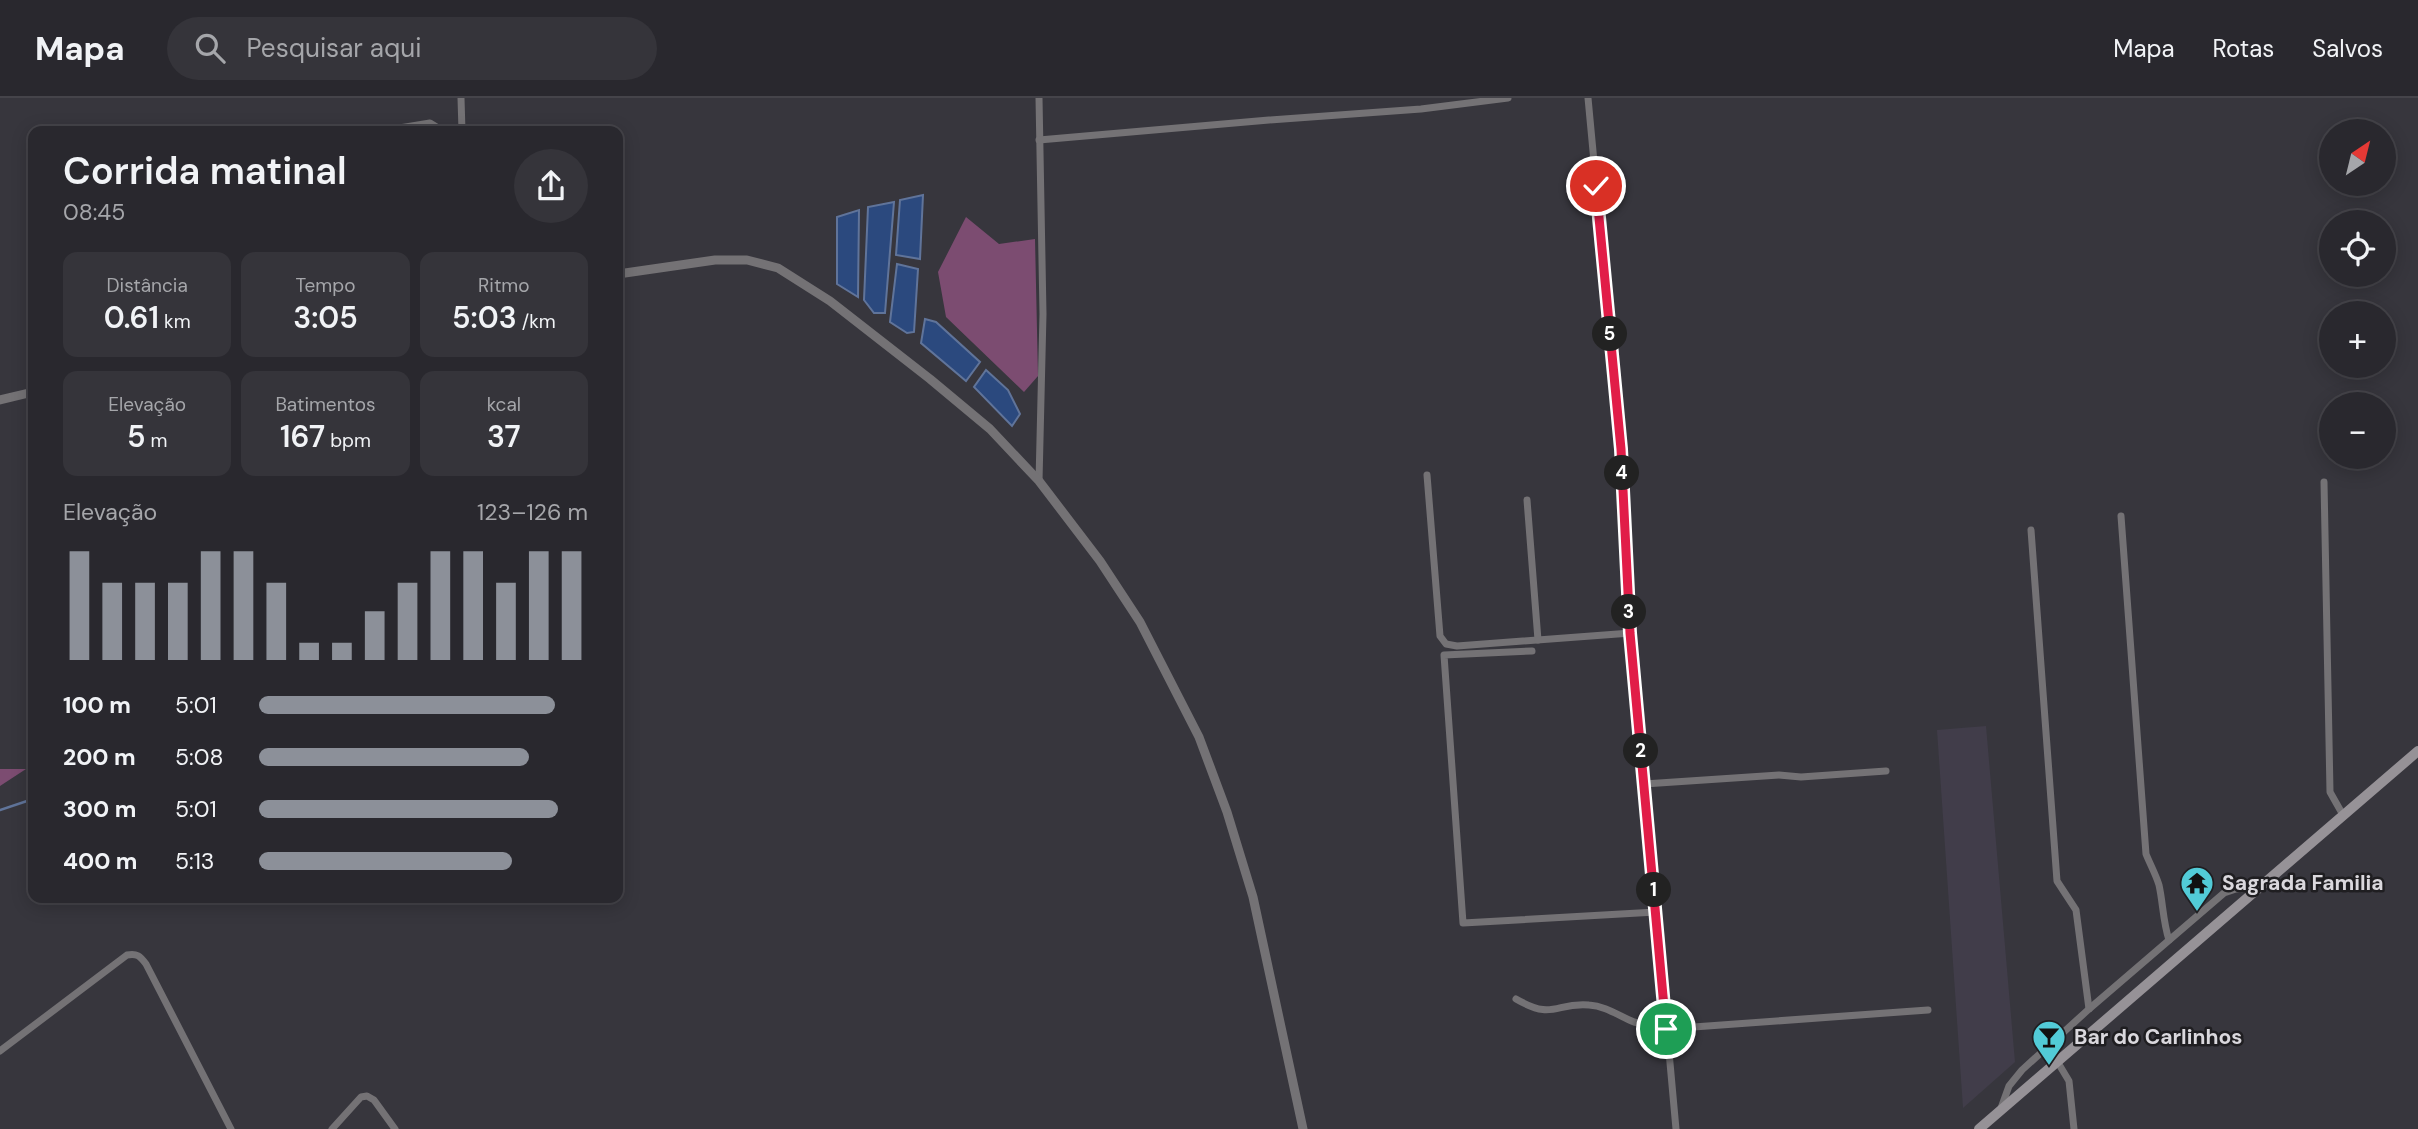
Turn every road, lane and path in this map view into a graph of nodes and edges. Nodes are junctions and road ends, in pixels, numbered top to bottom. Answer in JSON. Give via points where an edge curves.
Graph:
{"nodes":[{"id":1,"x":461,"y":98,"type":"edge"},
{"id":2,"x":1039,"y":98,"type":"edge"},
{"id":3,"x":1508,"y":98,"type":"edge"},
{"id":4,"x":1588,"y":98,"type":"edge"},
{"id":5,"x":412,"y":126,"type":"edge"},
{"id":6,"x":435,"y":126,"type":"edge"},
{"id":7,"x":462,"y":126,"type":"edge"},
{"id":8,"x":1039,"y":140,"type":"junction"},
{"id":9,"x":623,"y":273,"type":"edge"},
{"id":10,"x":28,"y":393,"type":"edge"},
{"id":11,"x":0,"y":400,"type":"edge"},
{"id":12,"x":1427,"y":475,"type":"dead end"},
{"id":13,"x":1039,"y":481,"type":"junction"},
{"id":14,"x":2323,"y":482,"type":"dead end"},
{"id":15,"x":1527,"y":500,"type":"dead end"},
{"id":16,"x":2121,"y":516,"type":"dead end"},
{"id":17,"x":2031,"y":530,"type":"dead end"},
{"id":18,"x":1630,"y":633,"type":"junction"},
{"id":19,"x":1538,"y":640,"type":"junction"},
{"id":20,"x":1532,"y":651,"type":"dead end"},
{"id":21,"x":2418,"y":751,"type":"edge"},
{"id":22,"x":1886,"y":771,"type":"dead end"},
{"id":23,"x":1644,"y":784,"type":"junction"},
{"id":24,"x":2343,"y":815,"type":"junction"},
{"id":25,"x":2257,"y":888,"type":"junction"},
{"id":26,"x":1656,"y":912,"type":"junction"},
{"id":27,"x":2169,"y":940,"type":"junction"},
{"id":28,"x":1516,"y":999,"type":"dead end"},
{"id":29,"x":2089,"y":1009,"type":"junction"},
{"id":30,"x":1928,"y":1010,"type":"dead end"},
{"id":31,"x":1666,"y":1029,"type":"junction"},
{"id":32,"x":0,"y":1051,"type":"edge"},
{"id":33,"x":2057,"y":1061,"type":"junction"},
{"id":34,"x":2000,"y":1112,"type":"junction"},
{"id":35,"x":231,"y":1129,"type":"edge"},
{"id":36,"x":332,"y":1129,"type":"edge"},
{"id":37,"x":394,"y":1129,"type":"edge"},
{"id":38,"x":1303,"y":1129,"type":"edge"},
{"id":39,"x":1676,"y":1129,"type":"edge"},
{"id":40,"x":1979,"y":1129,"type":"edge"},
{"id":41,"x":2074,"y":1129,"type":"edge"}],
"edges":[{"from":1,"to":7,"type":"street"},
{"from":2,"to":8,"type":"street"},
{"from":3,"to":8,"type":"street"},
{"from":4,"to":18,"type":"street","via":[[1621,449]]},
{"from":5,"to":6,"type":"street"},
{"from":8,"to":13,"type":"street","via":[[1043,314]]},
{"from":9,"to":13,"type":"street","via":[[715,260],[747,260],[778,268],[830,301],[930,379],[990,429]]},
{"from":10,"to":11,"type":"street"},
{"from":12,"to":19,"type":"street","via":[[1442,640],[1457,646]]},
{"from":13,"to":38,"type":"street","via":[[1140,622],[1199,737],[1253,897]]},
{"from":14,"to":24,"type":"street","via":[[2330,792]]},
{"from":15,"to":19,"type":"street"},
{"from":16,"to":27,"type":"street","via":[[2146,854],[2158,881]]},
{"from":17,"to":29,"type":"street","via":[[2057,881],[2076,910]]},
{"from":18,"to":19,"type":"street"},
{"from":18,"to":23,"type":"street"},
{"from":20,"to":26,"type":"street","via":[[1444,655],[1463,923]]},
{"from":21,"to":24,"type":"main road"},
{"from":22,"to":23,"type":"street"},
{"from":23,"to":26,"type":"street"},
{"from":24,"to":25,"type":"main road"},
{"from":25,"to":27,"type":"street","via":[[2224,893]]},
{"from":25,"to":33,"type":"main road"},
{"from":26,"to":31,"type":"street"},
{"from":27,"to":29,"type":"street"},
{"from":28,"to":31,"type":"street","via":[[1543,1011],[1597,1006]]},
{"from":29,"to":34,"type":"street","via":[[2022,1070],[2009,1086]]},
{"from":30,"to":31,"type":"street"},
{"from":31,"to":39,"type":"street"},
{"from":32,"to":35,"type":"street","via":[[134,953],[146,964]]},
{"from":33,"to":34,"type":"main road"},
{"from":33,"to":41,"type":"street","via":[[2068,1081]]},
{"from":34,"to":40,"type":"main road"},
{"from":36,"to":37,"type":"street","via":[[367,1096]]}]}
